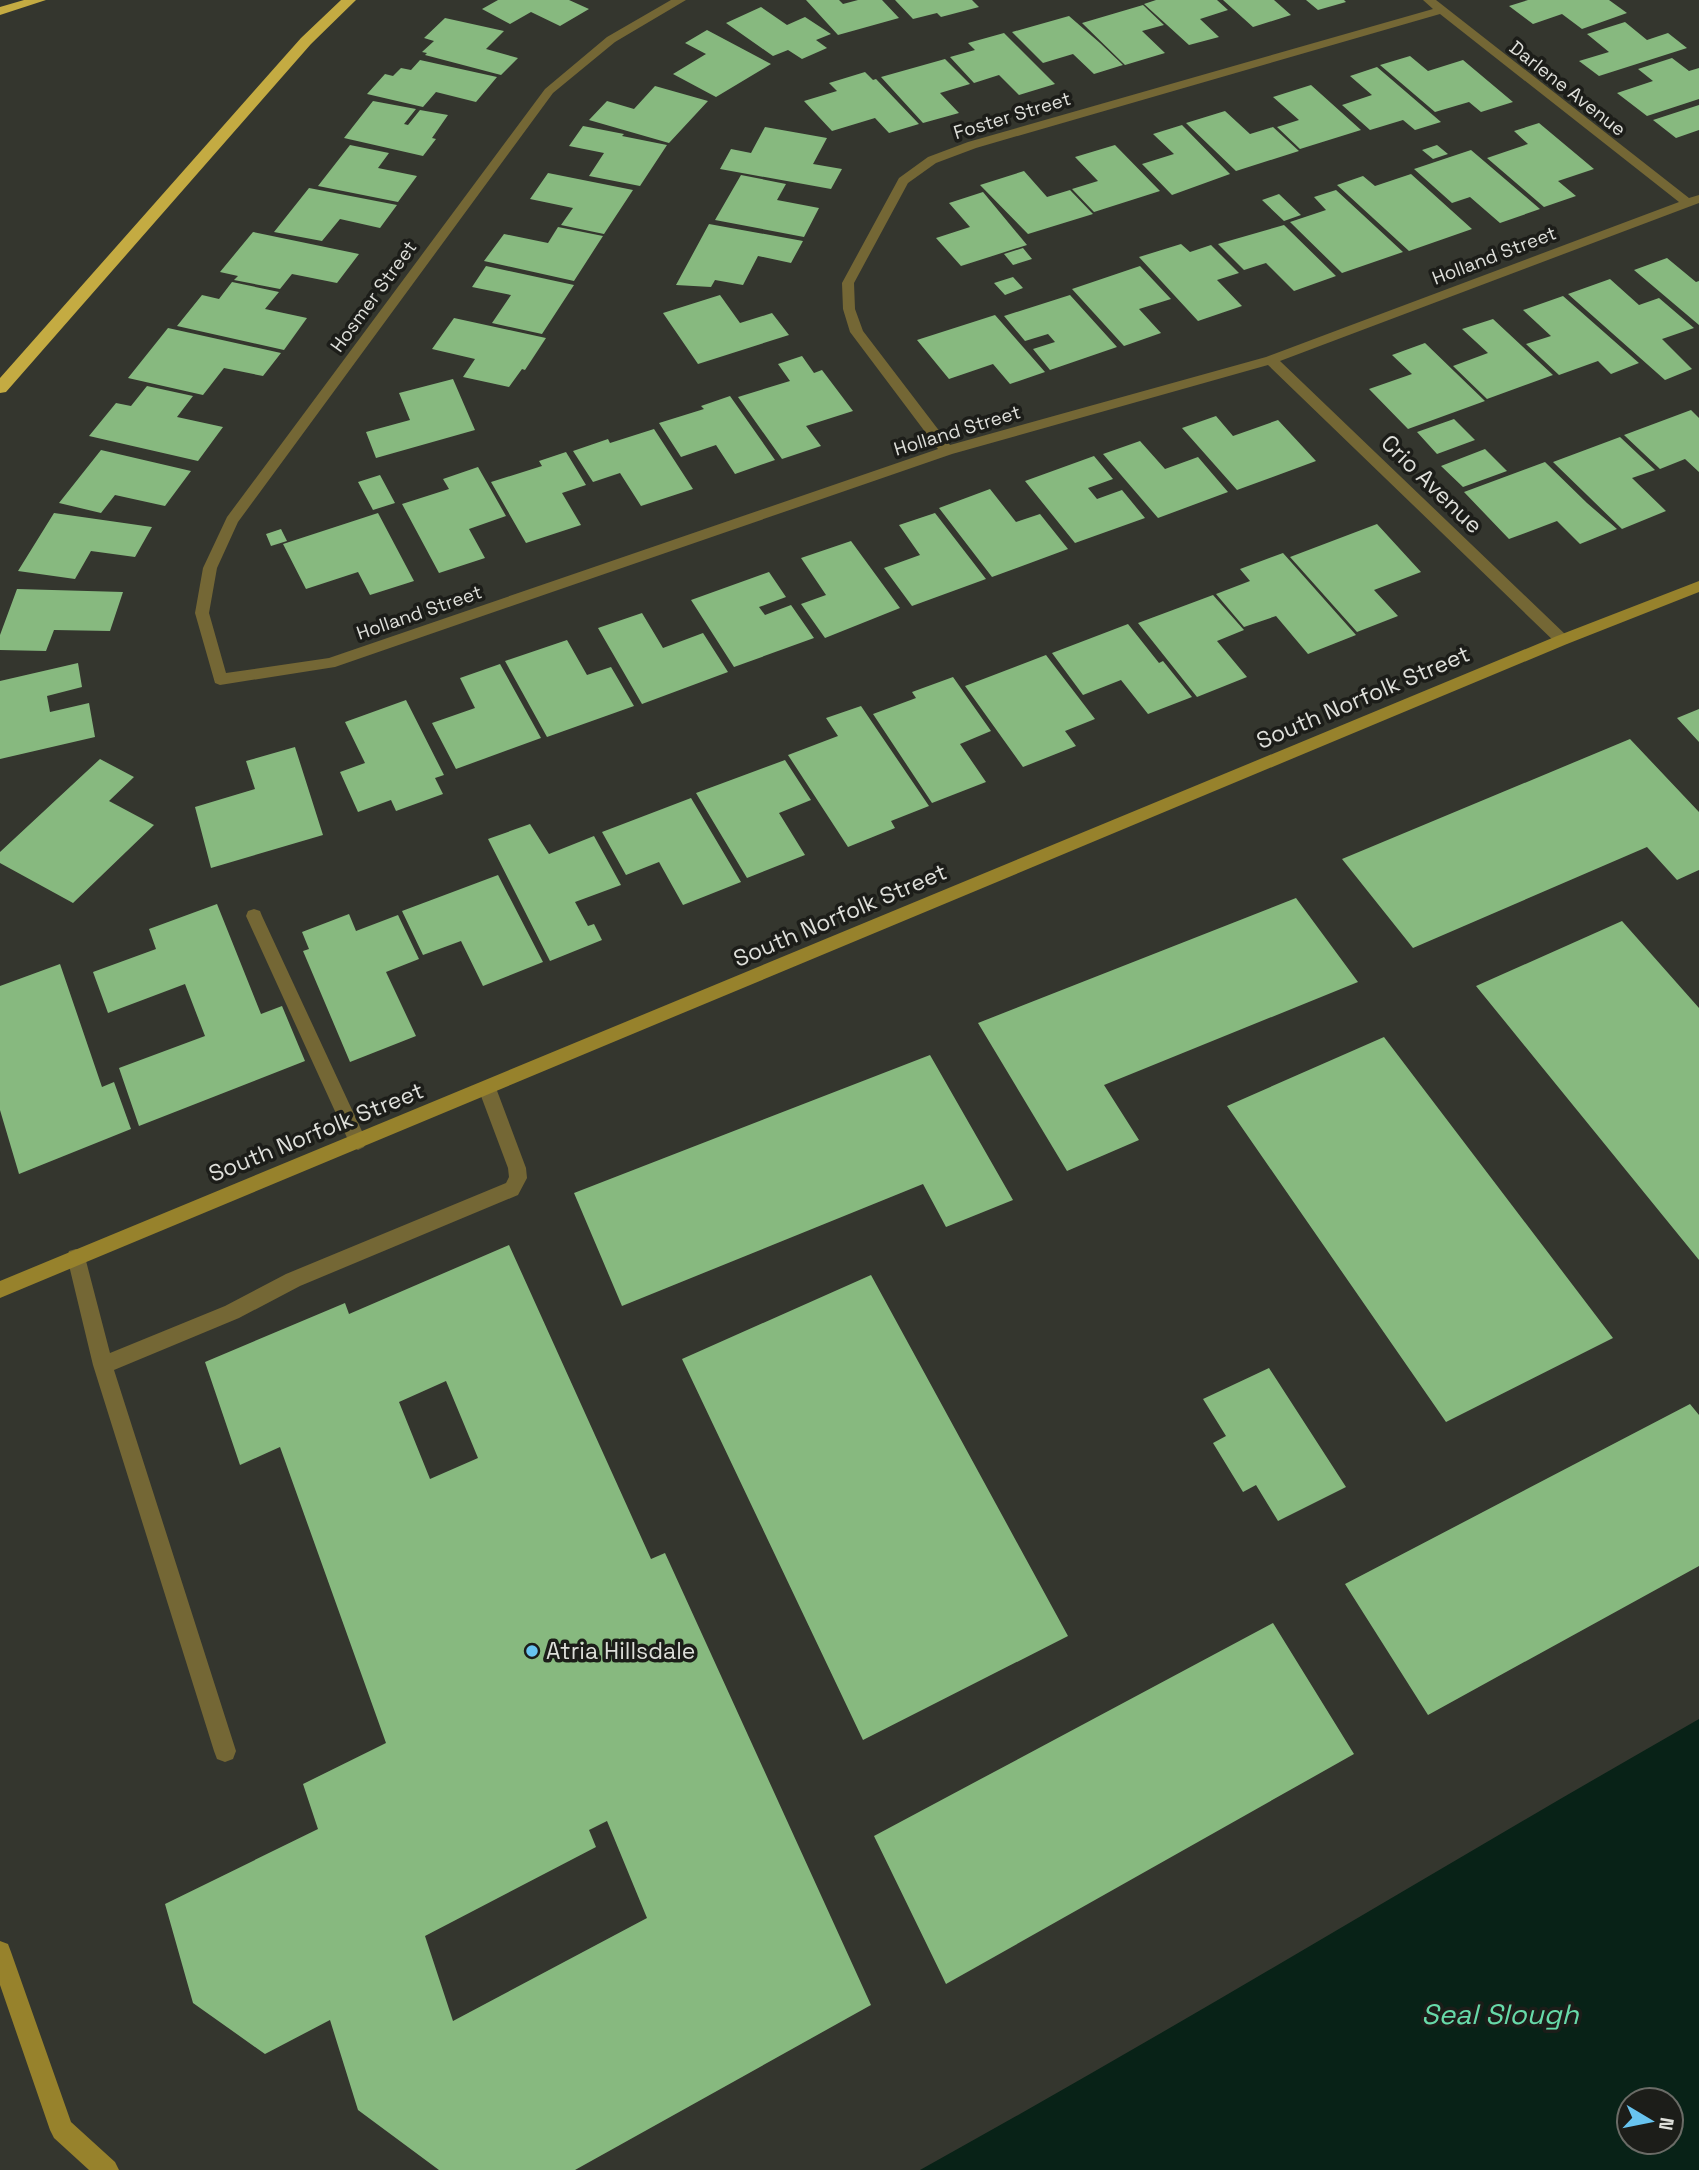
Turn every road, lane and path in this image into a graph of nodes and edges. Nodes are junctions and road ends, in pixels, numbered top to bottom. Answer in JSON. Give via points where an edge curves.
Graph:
{"nodes":[{"id":1,"x":39,"y":0,"type":"edge"},
{"id":2,"x":349,"y":0,"type":"edge"},
{"id":3,"x":680,"y":0,"type":"edge"},
{"id":4,"x":1429,"y":0,"type":"edge"},
{"id":5,"x":1441,"y":10,"type":"junction"},
{"id":6,"x":0,"y":11,"type":"edge"},
{"id":7,"x":1693,"y":201,"type":"edge"},
{"id":8,"x":1271,"y":360,"type":"junction"},
{"id":9,"x":0,"y":388,"type":"edge"},
{"id":10,"x":947,"y":451,"type":"junction"},
{"id":11,"x":1699,"y":586,"type":"edge"},
{"id":12,"x":1562,"y":640,"type":"junction"},
{"id":13,"x":220,"y":679,"type":"joint"},
{"id":14,"x":254,"y":916,"type":"dead end"},
{"id":15,"x":487,"y":1088,"type":"junction"},
{"id":16,"x":358,"y":1142,"type":"junction"},
{"id":17,"x":76,"y":1257,"type":"junction"},
{"id":18,"x":0,"y":1290,"type":"edge"},
{"id":19,"x":103,"y":1364,"type":"junction"},
{"id":20,"x":225,"y":1751,"type":"dead end"},
{"id":21,"x":0,"y":1952,"type":"edge"},
{"id":22,"x":107,"y":2170,"type":"edge"}],
"edges":[{"from":1,"to":6,"type":"highway"},
{"from":2,"to":9,"type":"highway","via":[[306,41]]},
{"from":3,"to":13,"type":"street","name":"Hosmer Street","via":[[613,38],[549,91],[232,520],[210,568],[202,614]]},
{"from":4,"to":5,"type":"street","name":"Darlene Avenue"},
{"from":5,"to":7,"type":"street","name":"Darlene Avenue"},
{"from":5,"to":10,"type":"street","name":"Foster Street","via":[[972,145],[932,160],[903,181],[848,283],[849,309],[857,332]]},
{"from":7,"to":8,"type":"street","name":"Holland Street"},
{"from":8,"to":10,"type":"street","name":"Holland Street"},
{"from":8,"to":12,"type":"street","name":"Crio Avenue"},
{"from":10,"to":13,"type":"street","name":"Holland Street","via":[[330,663]]},
{"from":11,"to":12,"type":"main road","name":"South Norfolk Street"},
{"from":12,"to":15,"type":"main road","name":"South Norfolk Street"},
{"from":14,"to":16,"type":"street"},
{"from":15,"to":16,"type":"main road","name":"South Norfolk Street"},
{"from":15,"to":19,"type":"street","via":[[517,1168],[512,1189]]},
{"from":16,"to":17,"type":"main road","name":"South Norfolk Street"},
{"from":17,"to":18,"type":"main road","name":"South Norfolk Street"},
{"from":17,"to":19,"type":"street"},
{"from":19,"to":20,"type":"street"},
{"from":21,"to":22,"type":"main road","via":[[62,2130]]}]}
